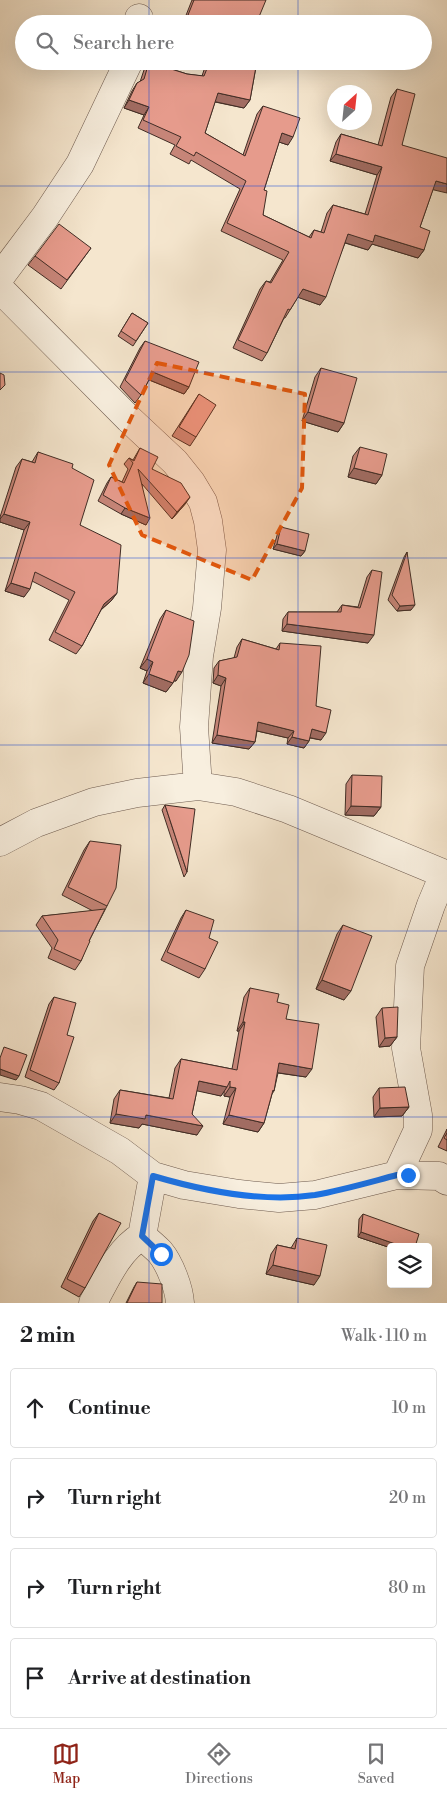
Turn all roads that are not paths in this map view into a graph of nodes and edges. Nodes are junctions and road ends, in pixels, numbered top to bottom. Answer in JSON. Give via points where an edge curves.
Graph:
{"nodes":[{"id":1,"x":125,"y":70,"type":"edge"},
{"id":2,"x":0,"y":276,"type":"edge"},
{"id":3,"x":0,"y":289,"type":"edge"},
{"id":4,"x":198,"y":786,"type":"junction"},
{"id":5,"x":0,"y":842,"type":"edge"},
{"id":6,"x":446,"y":875,"type":"edge"},
{"id":7,"x":0,"y":1097,"type":"edge"},
{"id":8,"x":418,"y":1130,"type":"junction"},
{"id":9,"x":397,"y":1175,"type":"junction"},
{"id":10,"x":153,"y":1176,"type":"junction"},
{"id":11,"x":443,"y":1179,"type":"edge"},
{"id":12,"x":142,"y":1236,"type":"junction"},
{"id":13,"x":93,"y":1303,"type":"edge"},
{"id":14,"x":180,"y":1303,"type":"edge"}],
"edges":[{"from":1,"to":2,"type":"street","via":[[80,164],[45,218]]},
{"from":3,"to":4,"type":"street","via":[[175,462],[203,502],[212,550],[194,726]]},
{"from":4,"to":5,"type":"street","via":[[94,802]]},
{"from":4,"to":6,"type":"street","via":[[236,792],[288,809]]},
{"from":6,"to":8,"type":"street","via":[[428,912],[410,966],[406,1048]]},
{"from":7,"to":10,"type":"street","via":[[41,1106],[120,1151]]},
{"from":8,"to":9,"type":"street"},
{"from":8,"to":11,"type":"street"},
{"from":9,"to":10,"type":"street","via":[[315,1195],[279,1198],[184,1185]]},
{"from":9,"to":11,"type":"street"},
{"from":10,"to":12,"type":"street"},
{"from":12,"to":13,"type":"street","via":[[123,1252]]},
{"from":12,"to":14,"type":"street","via":[[161,1254],[177,1288]]}]}
